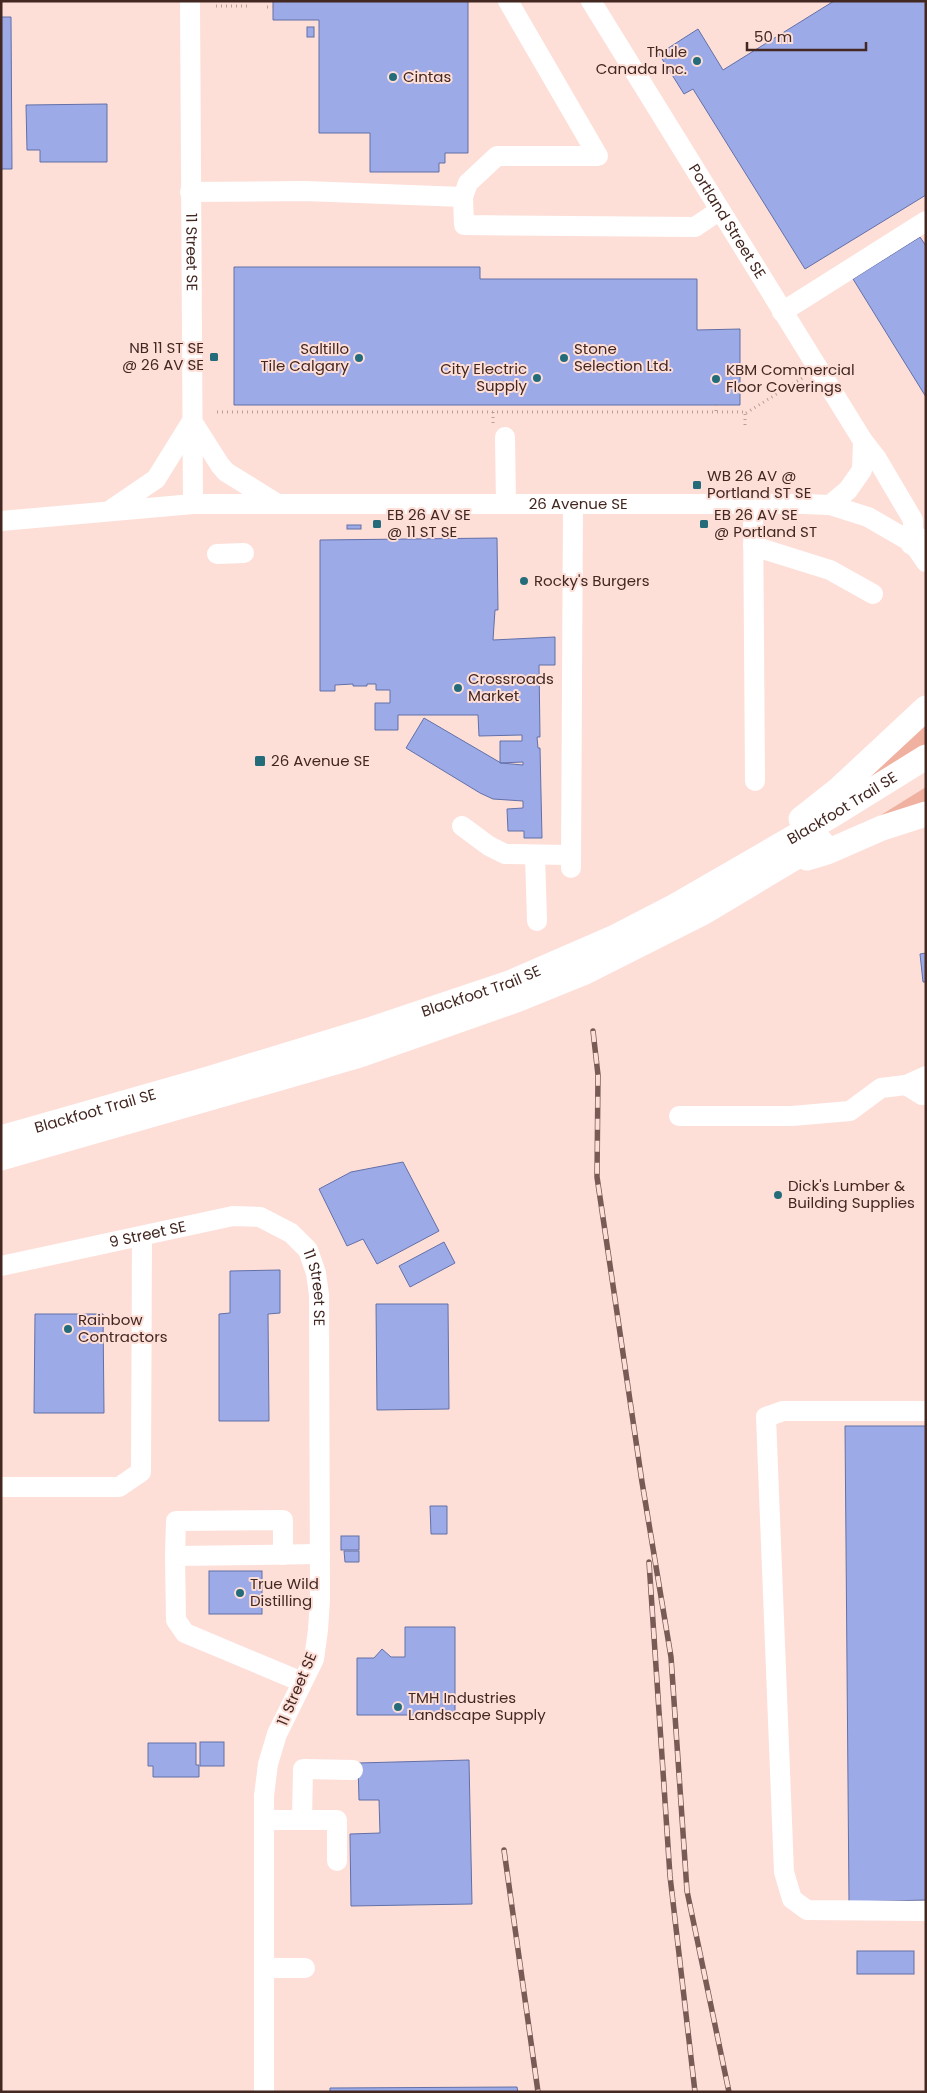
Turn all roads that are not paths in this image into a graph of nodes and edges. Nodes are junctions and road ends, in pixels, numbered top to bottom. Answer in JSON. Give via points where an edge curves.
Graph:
{"nodes":[{"id":1,"x":190,"y":1,"type":"edge"},
{"id":2,"x":508,"y":1,"type":"edge"},
{"id":3,"x":591,"y":1,"type":"edge"},
{"id":4,"x":190,"y":192,"type":"junction"},
{"id":5,"x":463,"y":197,"type":"junction"},
{"id":6,"x":720,"y":210,"type":"junction"},
{"id":7,"x":926,"y":221,"type":"edge"},
{"id":8,"x":782,"y":312,"type":"junction"},
{"id":9,"x":192,"y":421,"type":"junction"},
{"id":10,"x":500,"y":432,"type":"road end"},
{"id":11,"x":862,"y":442,"type":"junction"},
{"id":12,"x":276,"y":503,"type":"junction"},
{"id":13,"x":193,"y":504,"type":"junction"},
{"id":14,"x":506,"y":504,"type":"junction"},
{"id":15,"x":753,"y":504,"type":"junction"},
{"id":16,"x":573,"y":505,"type":"junction"},
{"id":17,"x":830,"y":505,"type":"junction"},
{"id":18,"x":110,"y":510,"type":"junction"},
{"id":19,"x":1,"y":522,"type":"edge"},
{"id":20,"x":753,"y":546,"type":"junction"},
{"id":21,"x":922,"y":549,"type":"edge"},
{"id":22,"x":244,"y":553,"type":"dead end"},
{"id":23,"x":217,"y":554,"type":"dead end"},
{"id":24,"x":873,"y":594,"type":"dead end"},
{"id":25,"x":926,"y":708,"type":"edge"},
{"id":26,"x":926,"y":757,"type":"edge"},
{"id":27,"x":926,"y":778,"type":"edge"},
{"id":28,"x":755,"y":781,"type":"dead end"},
{"id":29,"x":926,"y":814,"type":"edge"},
{"id":30,"x":462,"y":826,"type":"dead end"},
{"id":31,"x":535,"y":855,"type":"junction"},
{"id":32,"x":778,"y":858,"type":"junction"},
{"id":33,"x":537,"y":921,"type":"dead end"},
{"id":34,"x":926,"y":1076,"type":"edge"},
{"id":35,"x":906,"y":1085,"type":"junction"},
{"id":36,"x":926,"y":1095,"type":"edge"},
{"id":37,"x":679,"y":1116,"type":"dead end"},
{"id":38,"x":1,"y":1138,"type":"edge"},
{"id":39,"x":1,"y":1158,"type":"edge"},
{"id":40,"x":291,"y":1233,"type":"joint"},
{"id":41,"x":142,"y":1236,"type":"junction"},
{"id":42,"x":1,"y":1266,"type":"edge"},
{"id":43,"x":926,"y":1411,"type":"edge"},
{"id":44,"x":1,"y":1487,"type":"edge"},
{"id":45,"x":320,"y":1554,"type":"junction"},
{"id":46,"x":283,"y":1555,"type":"junction"},
{"id":47,"x":175,"y":1556,"type":"junction"},
{"id":48,"x":302,"y":1682,"type":"junction"},
{"id":49,"x":353,"y":1770,"type":"dead end"},
{"id":50,"x":264,"y":1820,"type":"junction"},
{"id":51,"x":302,"y":1820,"type":"junction"},
{"id":52,"x":337,"y":1861,"type":"dead end"},
{"id":53,"x":926,"y":1911,"type":"edge"},
{"id":54,"x":264,"y":1968,"type":"junction"},
{"id":55,"x":305,"y":1968,"type":"dead end"},
{"id":56,"x":264,"y":2092,"type":"edge"}],
"edges":[{"from":1,"to":4,"type":"street","name":"11 Street SE"},
{"from":2,"to":5,"type":"street","via":[[598,156],[497,156],[468,183]]},
{"from":3,"to":6,"type":"street","name":"Portland Street SE"},
{"from":4,"to":5,"type":"street","via":[[305,191]]},
{"from":4,"to":9,"type":"street","name":"11 Street SE"},
{"from":5,"to":6,"type":"street","via":[[464,225],[696,227]]},
{"from":6,"to":8,"type":"street","name":"Portland Street SE"},
{"from":7,"to":8,"type":"street"},
{"from":8,"to":11,"type":"street","name":"Portland Street SE"},
{"from":9,"to":12,"type":"street","via":[[226,472]]},
{"from":9,"to":13,"type":"street","name":"11 Street SE"},
{"from":9,"to":18,"type":"street","via":[[156,479]]},
{"from":10,"to":14,"type":"street"},
{"from":11,"to":17,"type":"street","via":[[862,470],[848,490]]},
{"from":11,"to":21,"type":"street","name":"Portland Street SE","via":[[878,459],[913,520]]},
{"from":12,"to":13,"type":"street","name":"26 Avenue SE"},
{"from":12,"to":14,"type":"street","name":"26 Avenue SE"},
{"from":13,"to":18,"type":"street","name":"26 Avenue SE"},
{"from":14,"to":16,"type":"street","name":"26 Avenue SE"},
{"from":15,"to":16,"type":"street","name":"26 Avenue SE"},
{"from":15,"to":17,"type":"street","name":"26 Avenue SE"},
{"from":15,"to":20,"type":"street"},
{"from":16,"to":31,"type":"street","via":[[571,861]]},
{"from":17,"to":21,"type":"street","name":"26 Avenue SE","via":[[868,517]]},
{"from":18,"to":19,"type":"street","name":"26 Avenue SE"},
{"from":20,"to":24,"type":"street","via":[[830,570]]},
{"from":20,"to":28,"type":"street"},
{"from":22,"to":23,"type":"street"},
{"from":25,"to":32,"type":"main road","via":[[839,789],[801,819]]},
{"from":26,"to":32,"type":"main road","name":"Blackfoot Trail SE"},
{"from":27,"to":32,"type":"main road","name":"Blackfoot Trail SE"},
{"from":29,"to":32,"type":"main road","via":[[882,828],[827,852]]},
{"from":30,"to":31,"type":"street","via":[[505,854]]},
{"from":31,"to":33,"type":"street"},
{"from":32,"to":38,"type":"main road","name":"Blackfoot Trail SE","via":[[613,938],[512,982],[293,1053]]},
{"from":32,"to":39,"type":"main road","name":"Blackfoot Trail SE","via":[[687,921],[519,1000],[360,1054]]},
{"from":34,"to":35,"type":"street"},
{"from":35,"to":36,"type":"street"},
{"from":35,"to":37,"type":"street","via":[[881,1088],[850,1111],[792,1116]]},
{"from":40,"to":41,"type":"street","name":"9 Street SE","via":[[260,1217],[233,1216]]},
{"from":40,"to":45,"type":"street","name":"11 Street SE","via":[[308,1250],[319,1295]]},
{"from":41,"to":42,"type":"street","name":"9 Street SE"},
{"from":41,"to":44,"type":"street","via":[[141,1472],[119,1487]]},
{"from":43,"to":53,"type":"street","via":[[783,1411],[766,1417],[784,1872],[792,1899],[807,1910]]},
{"from":45,"to":46,"type":"street"},
{"from":45,"to":48,"type":"street","name":"11 Street SE","via":[[314,1659]]},
{"from":46,"to":47,"type":"street"},
{"from":46,"to":47,"type":"street","via":[[283,1520],[176,1521]]},
{"from":47,"to":48,"type":"street","via":[[176,1620],[185,1633]]},
{"from":48,"to":50,"type":"street","name":"11 Street SE","via":[[268,1764]]},
{"from":49,"to":51,"type":"street","via":[[302,1770]]},
{"from":50,"to":51,"type":"street"},
{"from":50,"to":54,"type":"street","name":"11 Street SE"},
{"from":51,"to":52,"type":"street","via":[[337,1820]]},
{"from":54,"to":55,"type":"street"},
{"from":54,"to":56,"type":"street","name":"11 Street SE"}]}
